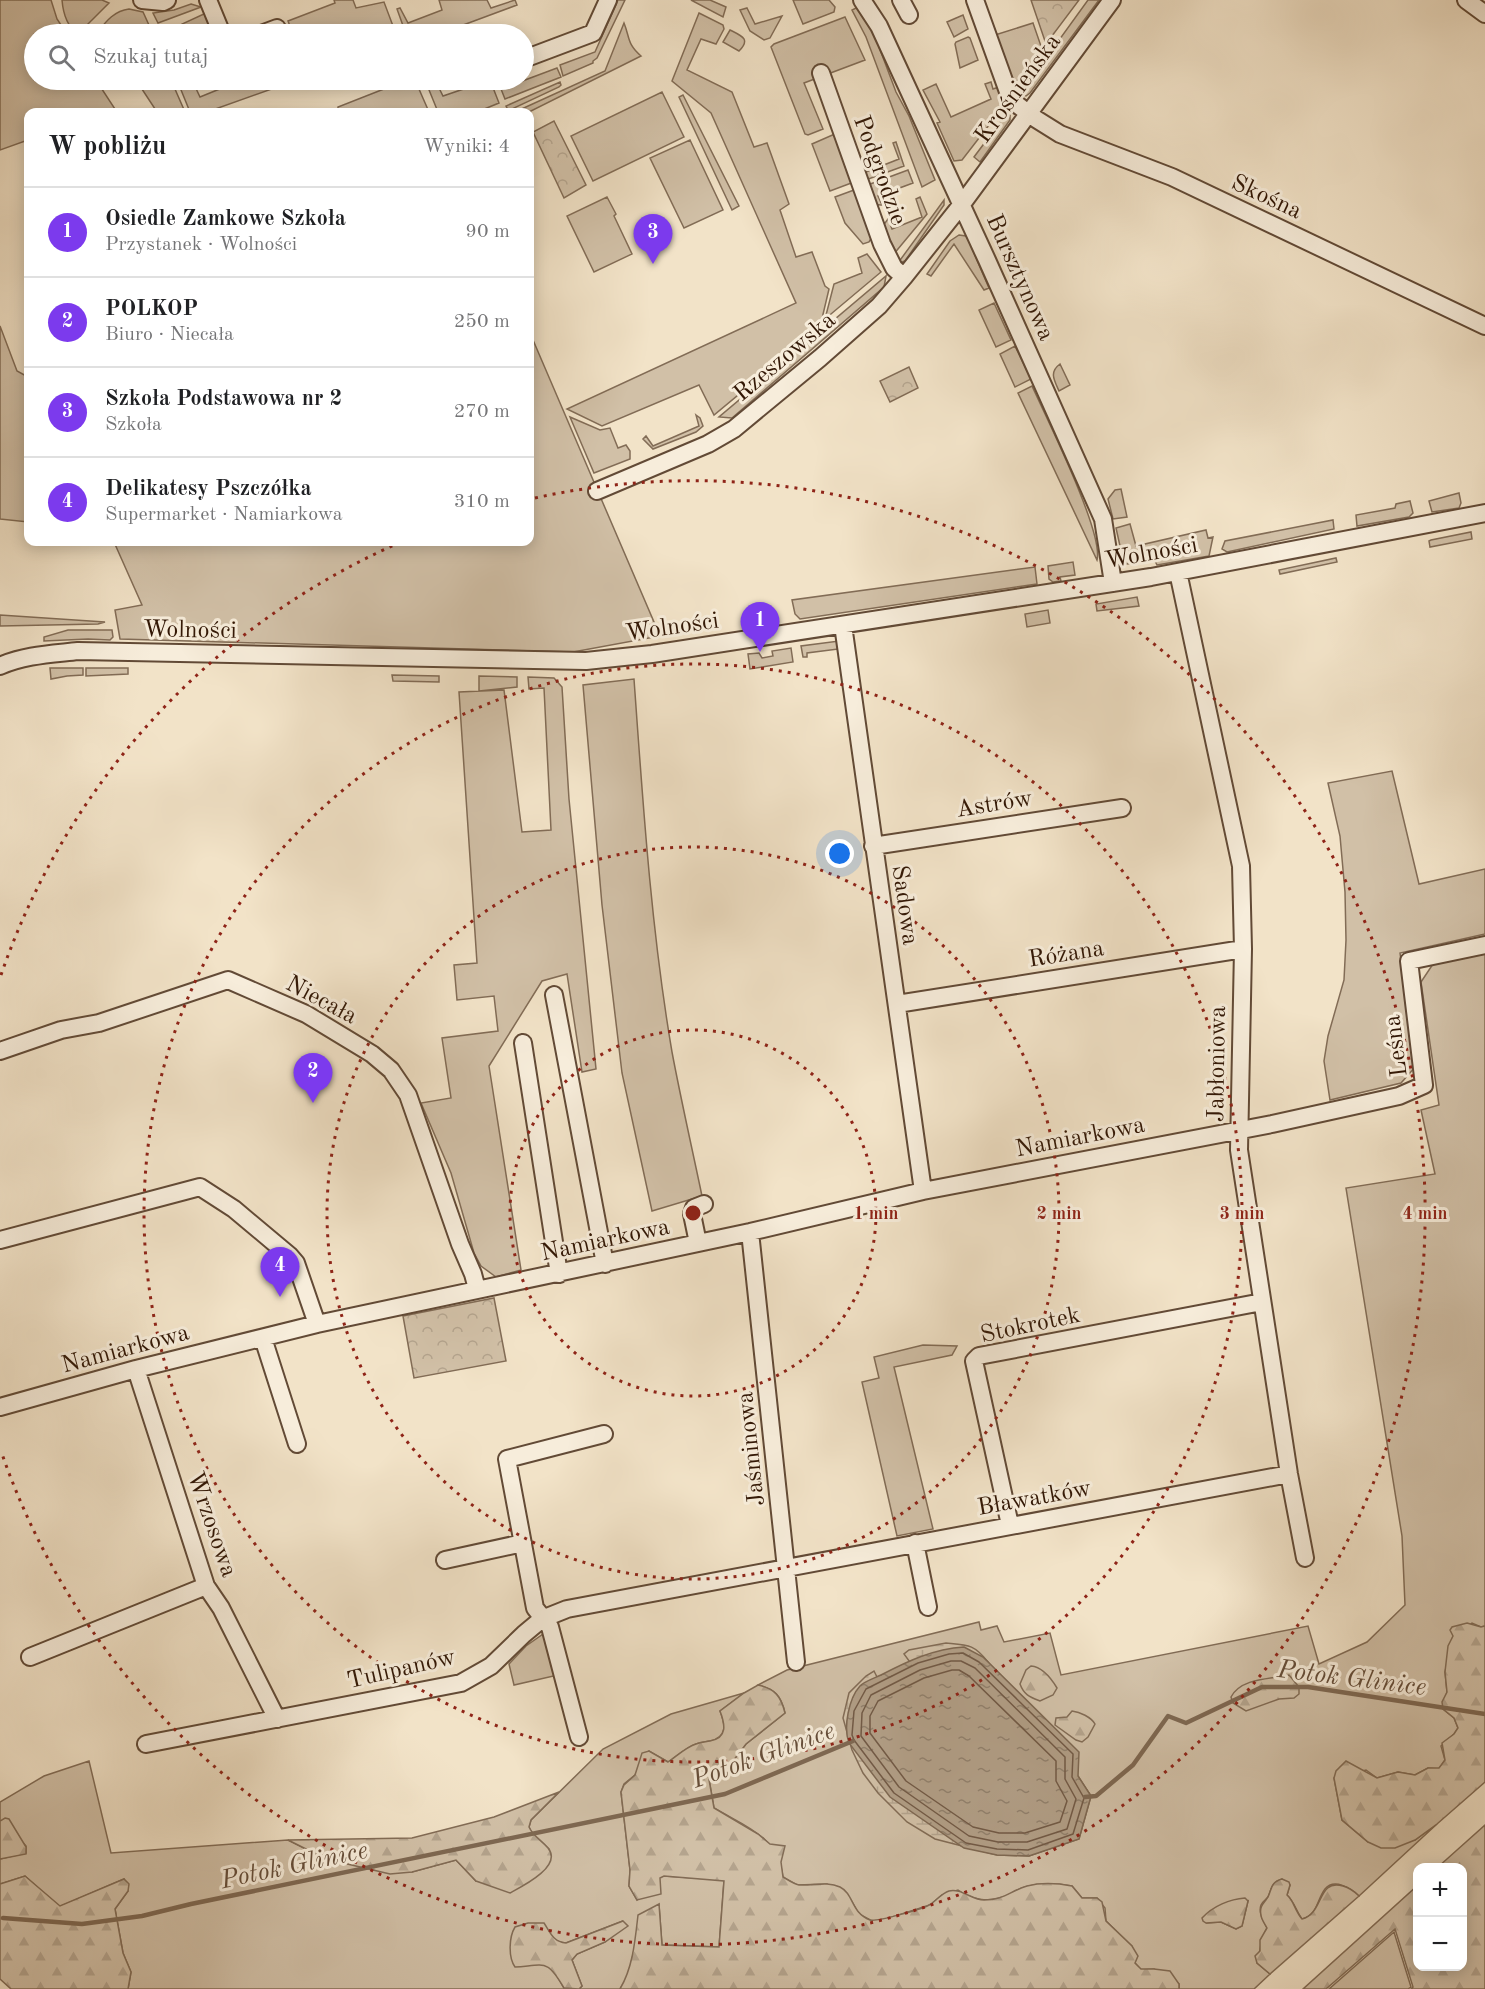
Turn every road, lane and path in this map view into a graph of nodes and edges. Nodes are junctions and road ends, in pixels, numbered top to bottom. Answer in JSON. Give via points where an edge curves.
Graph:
{"nodes":[{"id":1,"x":142,"y":0,"type":"edge"},
{"id":2,"x":167,"y":0,"type":"edge"},
{"id":3,"x":208,"y":0,"type":"edge"},
{"id":4,"x":608,"y":0,"type":"edge"},
{"id":5,"x":975,"y":0,"type":"edge"},
{"id":6,"x":1112,"y":0,"type":"edge"},
{"id":7,"x":1466,"y":0,"type":"edge"},
{"id":8,"x":865,"y":1,"type":"edge"},
{"id":9,"x":1485,"y":14,"type":"edge"},
{"id":10,"x":218,"y":24,"type":"edge"},
{"id":11,"x":534,"y":56,"type":"edge"},
{"id":12,"x":821,"y":73,"type":"dead end"},
{"id":13,"x":1028,"y":113,"type":"junction"},
{"id":14,"x":962,"y":204,"type":"junction"},
{"id":15,"x":904,"y":277,"type":"junction"},
{"id":16,"x":1485,"y":326,"type":"edge"},
{"id":17,"x":597,"y":491,"type":"dead end"},
{"id":18,"x":1485,"y":513,"type":"edge"},
{"id":19,"x":1178,"y":572,"type":"junction"},
{"id":20,"x":1113,"y":583,"type":"junction"},
{"id":21,"x":843,"y":625,"type":"junction"},
{"id":22,"x":0,"y":666,"type":"edge"},
{"id":23,"x":1122,"y":808,"type":"dead end"},
{"id":24,"x":873,"y":846,"type":"junction"},
{"id":25,"x":1485,"y":945,"type":"edge"},
{"id":26,"x":1243,"y":950,"type":"junction"},
{"id":27,"x":554,"y":995,"type":"dead end"},
{"id":28,"x":897,"y":1004,"type":"junction"},
{"id":29,"x":523,"y":1043,"type":"dead end"},
{"id":30,"x":0,"y":1051,"type":"edge"},
{"id":31,"x":1239,"y":1129,"type":"junction"},
{"id":32,"x":923,"y":1191,"type":"junction"},
{"id":33,"x":704,"y":1204,"type":"dead end"},
{"id":34,"x":750,"y":1232,"type":"junction"},
{"id":35,"x":0,"y":1240,"type":"edge"},
{"id":36,"x":698,"y":1243,"type":"junction"},
{"id":37,"x":605,"y":1264,"type":"junction"},
{"id":38,"x":559,"y":1274,"type":"junction"},
{"id":39,"x":477,"y":1289,"type":"junction"},
{"id":40,"x":1262,"y":1302,"type":"junction"},
{"id":41,"x":317,"y":1324,"type":"junction"},
{"id":42,"x":263,"y":1338,"type":"junction"},
{"id":43,"x":136,"y":1369,"type":"junction"},
{"id":44,"x":0,"y":1407,"type":"edge"},
{"id":45,"x":604,"y":1434,"type":"dead end"},
{"id":46,"x":297,"y":1444,"type":"dead end"},
{"id":47,"x":1289,"y":1474,"type":"junction"},
{"id":48,"x":1010,"y":1526,"type":"junction"},
{"id":49,"x":523,"y":1543,"type":"junction"},
{"id":50,"x":915,"y":1543,"type":"junction"},
{"id":51,"x":1305,"y":1558,"type":"dead end"},
{"id":52,"x":445,"y":1560,"type":"dead end"},
{"id":53,"x":787,"y":1567,"type":"junction"},
{"id":54,"x":206,"y":1586,"type":"junction"},
{"id":55,"x":928,"y":1607,"type":"dead end"},
{"id":56,"x":542,"y":1619,"type":"junction"},
{"id":57,"x":30,"y":1657,"type":"dead end"},
{"id":58,"x":796,"y":1662,"type":"dead end"},
{"id":59,"x":277,"y":1719,"type":"junction"},
{"id":60,"x":579,"y":1737,"type":"dead end"},
{"id":61,"x":146,"y":1744,"type":"dead end"}],
"edges":[{"from":1,"to":2,"type":"street"},
{"from":3,"to":10,"type":"street"},
{"from":4,"to":11,"type":"street","via":[[593,33]]},
{"from":5,"to":13,"type":"street","name":"Skośna","via":[[1011,100]]},
{"from":6,"to":13,"type":"street","name":"Krośnieńska"},
{"from":7,"to":9,"type":"street"},
{"from":8,"to":14,"type":"street","name":"Bursztynowa"},
{"from":12,"to":15,"type":"street","name":"Podgrodzie","via":[[882,244],[894,268]]},
{"from":13,"to":14,"type":"street","name":"Krośnieńska"},
{"from":13,"to":16,"type":"street","name":"Skośna","via":[[1060,134],[1172,177]]},
{"from":14,"to":15,"type":"street","name":"Rzeszowska"},
{"from":14,"to":20,"type":"street","name":"Bursztynowa","via":[[1103,519]]},
{"from":15,"to":17,"type":"street","name":"Rzeszowska","via":[[858,326],[734,429]]},
{"from":18,"to":19,"type":"street","name":"Wolności"},
{"from":19,"to":20,"type":"street","name":"Wolności"},
{"from":19,"to":26,"type":"street","name":"Jabłoniowa","via":[[1240,866]]},
{"from":20,"to":21,"type":"street","name":"Wolności"},
{"from":21,"to":22,"type":"street","name":"Wolności","via":[[586,661],[78,651]]},
{"from":21,"to":24,"type":"street","name":"Sadowa"},
{"from":23,"to":24,"type":"street","name":"Astrów"},
{"from":24,"to":28,"type":"street","name":"Sadowa"},
{"from":25,"to":31,"type":"street","name":"Leśna","via":[[1408,961],[1424,1085],[1399,1096]]},
{"from":26,"to":28,"type":"street","name":"Różana"},
{"from":26,"to":31,"type":"street","name":"Jabłoniowa"},
{"from":27,"to":37,"type":"street"},
{"from":28,"to":32,"type":"street","name":"Sadowa"},
{"from":29,"to":38,"type":"street"},
{"from":30,"to":39,"type":"street","name":"Niecała","via":[[228,980],[306,1014],[372,1054],[391,1070],[408,1095]]},
{"from":31,"to":32,"type":"street","name":"Namiarkowa"},
{"from":31,"to":40,"type":"street","name":"Jabłoniowa"},
{"from":32,"to":34,"type":"street","name":"Namiarkowa"},
{"from":33,"to":36,"type":"street","via":[[692,1214]]},
{"from":34,"to":36,"type":"street","name":"Namiarkowa"},
{"from":34,"to":53,"type":"street","name":"Jaśminowa"},
{"from":35,"to":41,"type":"street","via":[[200,1187],[234,1209],[296,1263]]},
{"from":36,"to":37,"type":"street","name":"Namiarkowa"},
{"from":37,"to":38,"type":"street","name":"Namiarkowa"},
{"from":38,"to":39,"type":"street","name":"Namiarkowa"},
{"from":39,"to":41,"type":"street","name":"Namiarkowa"},
{"from":40,"to":47,"type":"street","name":"Jabłoniowa"},
{"from":40,"to":48,"type":"street","name":"Stokrotek","via":[[979,1356],[974,1361]]},
{"from":41,"to":42,"type":"street","name":"Namiarkowa"},
{"from":42,"to":43,"type":"street","name":"Namiarkowa"},
{"from":42,"to":46,"type":"street"},
{"from":43,"to":44,"type":"street","name":"Namiarkowa"},
{"from":43,"to":54,"type":"street","name":"Wrzosowa"},
{"from":45,"to":49,"type":"street","via":[[507,1459]]},
{"from":47,"to":48,"type":"street","name":"Bławatków"},
{"from":47,"to":51,"type":"street","name":"Jabłoniowa"},
{"from":48,"to":50,"type":"street","name":"Bławatków"},
{"from":49,"to":52,"type":"street"},
{"from":49,"to":56,"type":"street","via":[[535,1608]]},
{"from":50,"to":53,"type":"street","name":"Bławatków"},
{"from":50,"to":55,"type":"street"},
{"from":53,"to":56,"type":"street","name":"Tulipanów","via":[[567,1609]]},
{"from":53,"to":58,"type":"street","name":"Jaśminowa"},
{"from":54,"to":57,"type":"street"},
{"from":54,"to":59,"type":"street","name":"Wrzosowa"},
{"from":56,"to":59,"type":"street","name":"Tulipanów","via":[[491,1666],[461,1683]]},
{"from":56,"to":60,"type":"street","via":[[550,1627]]},
{"from":59,"to":61,"type":"street","name":"Tulipanów"}]}
